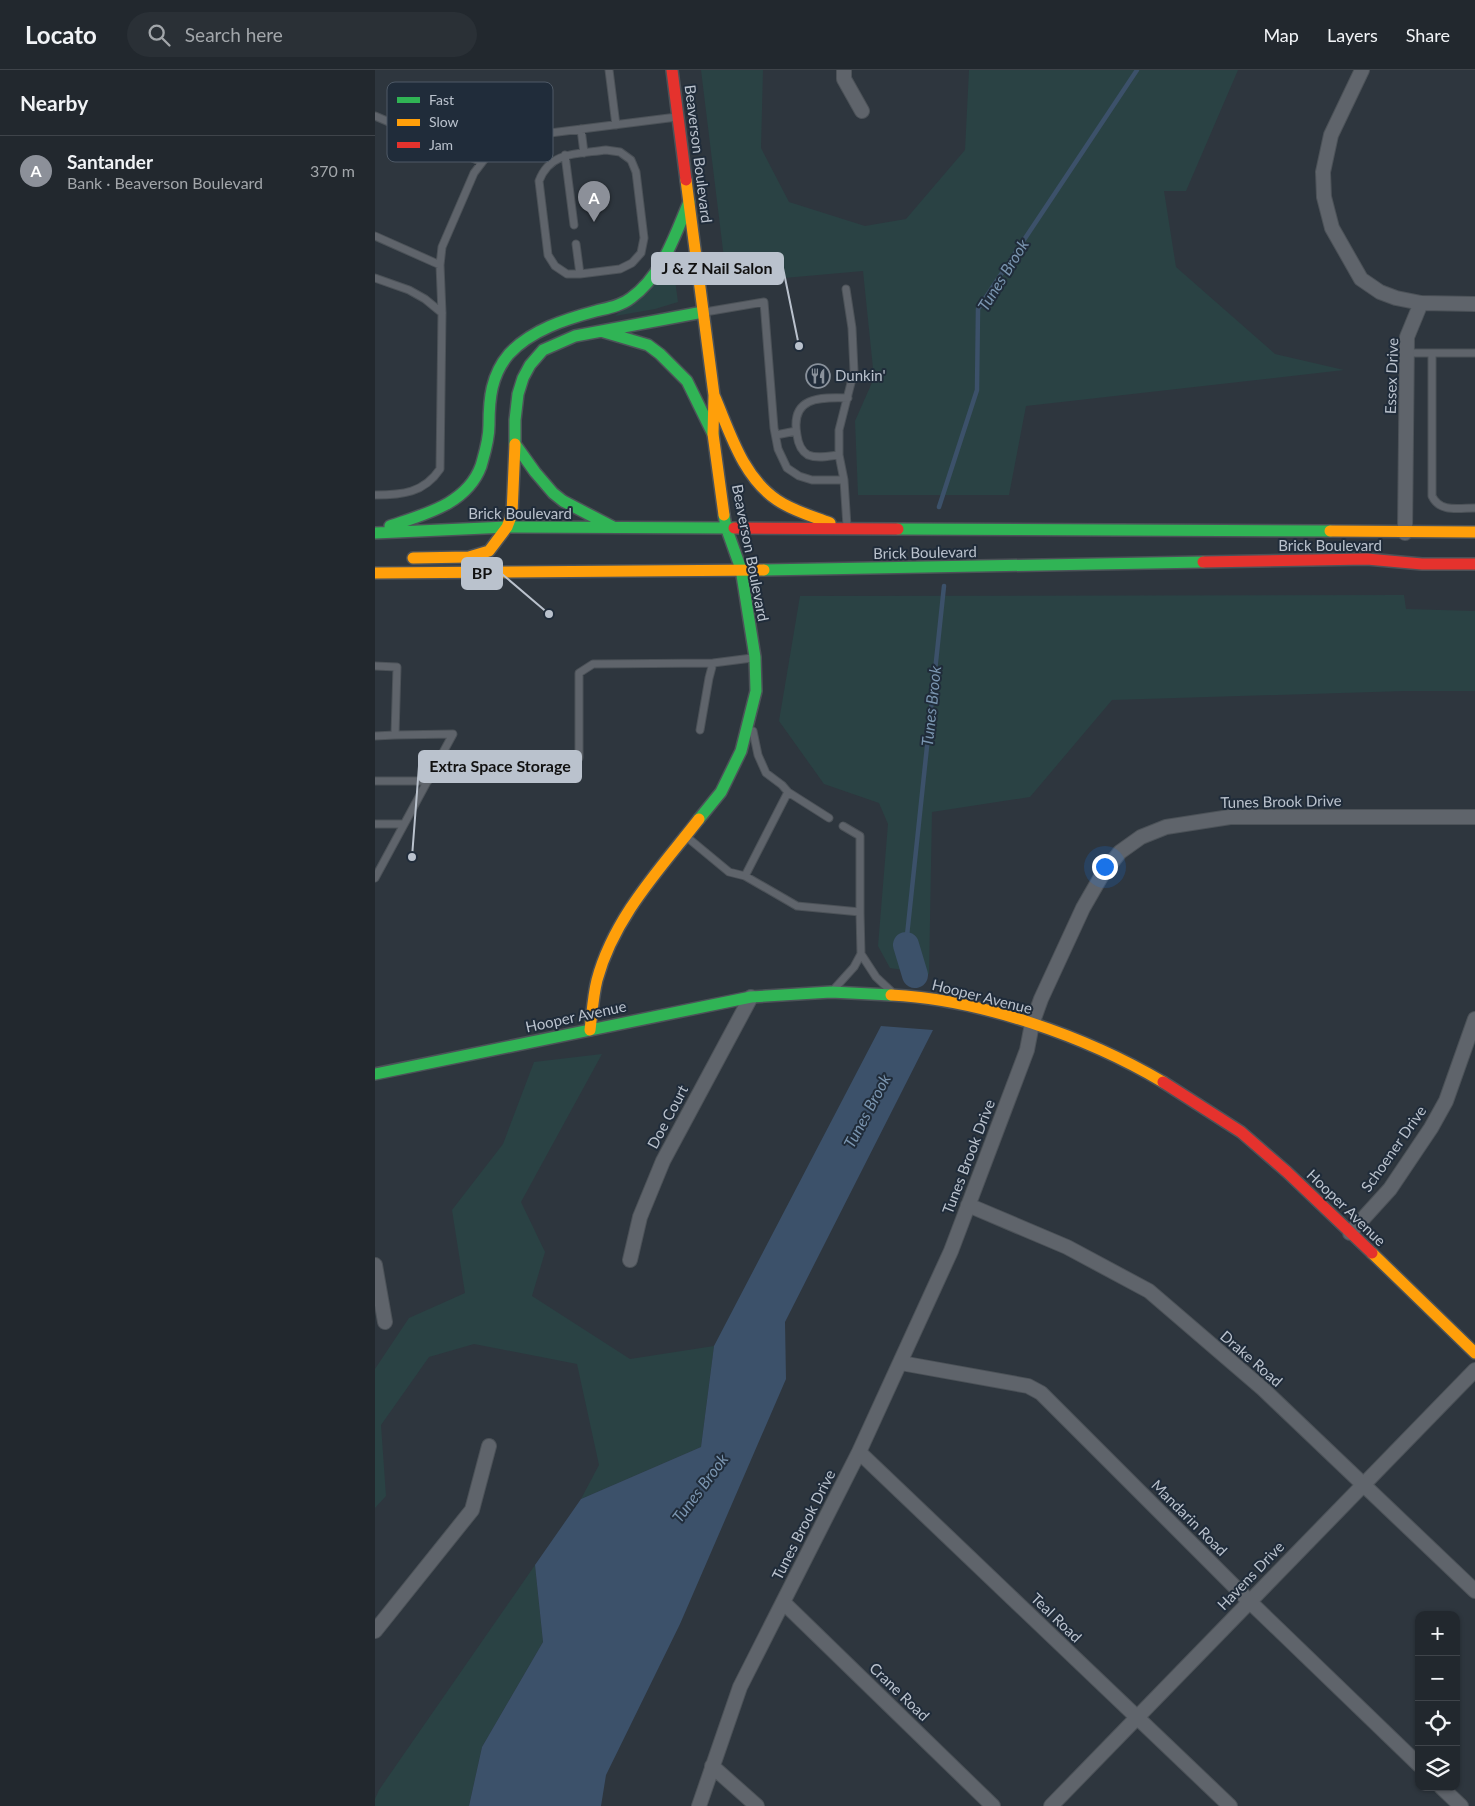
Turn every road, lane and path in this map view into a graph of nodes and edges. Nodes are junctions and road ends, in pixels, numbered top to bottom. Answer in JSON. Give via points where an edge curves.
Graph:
{"nodes":[{"id":1,"x":609,"y":70,"type":"edge"},
{"id":2,"x":672,"y":70,"type":"edge"},
{"id":3,"x":844,"y":70,"type":"edge"},
{"id":4,"x":1362,"y":70,"type":"edge"},
{"id":5,"x":861,"y":111,"type":"dead end"},
{"id":6,"x":375,"y":116,"type":"edge"},
{"id":7,"x":678,"y":117,"type":"junction"},
{"id":8,"x":387,"y":121,"type":"edge"},
{"id":9,"x":616,"y":125,"type":"junction"},
{"id":10,"x":581,"y":129,"type":"junction"},
{"id":11,"x":553,"y":133,"type":"edge"},
{"id":12,"x":585,"y":153,"type":"junction"},
{"id":13,"x":565,"y":155,"type":"junction"},
{"id":14,"x":553,"y":161,"type":"edge"},
{"id":15,"x":482,"y":162,"type":"edge"},
{"id":16,"x":551,"y":162,"type":"edge"},
{"id":17,"x":689,"y":202,"type":"junction"},
{"id":18,"x":574,"y":225,"type":"dead end"},
{"id":19,"x":375,"y":236,"type":"edge"},
{"id":20,"x":576,"y":244,"type":"dead end"},
{"id":21,"x":440,"y":265,"type":"junction"},
{"id":22,"x":580,"y":274,"type":"junction"},
{"id":23,"x":375,"y":278,"type":"edge"},
{"id":24,"x":846,"y":289,"type":"dead end"},
{"id":25,"x":1421,"y":303,"type":"junction"},
{"id":26,"x":1475,"y":304,"type":"edge"},
{"id":27,"x":703,"y":312,"type":"junction"},
{"id":28,"x":442,"y":313,"type":"junction"},
{"id":29,"x":601,"y":331,"type":"junction"},
{"id":30,"x":1407,"y":352,"type":"junction"},
{"id":31,"x":1432,"y":352,"type":"junction"},
{"id":32,"x":1475,"y":352,"type":"edge"},
{"id":33,"x":714,"y":395,"type":"junction"},
{"id":34,"x":848,"y":398,"type":"junction"},
{"id":35,"x":796,"y":431,"type":"junction"},
{"id":36,"x":713,"y":434,"type":"junction"},
{"id":37,"x":776,"y":435,"type":"junction"},
{"id":38,"x":515,"y":444,"type":"junction"},
{"id":39,"x":839,"y":455,"type":"junction"},
{"id":40,"x":844,"y":480,"type":"junction"},
{"id":41,"x":375,"y":495,"type":"edge"},
{"id":42,"x":1475,"y":508,"type":"edge"},
{"id":43,"x":507,"y":527,"type":"junction"},
{"id":44,"x":726,"y":528,"type":"junction"},
{"id":45,"x":846,"y":528,"type":"junction"},
{"id":46,"x":616,"y":529,"type":"junction"},
{"id":47,"x":375,"y":532,"type":"edge"},
{"id":48,"x":1475,"y":532,"type":"edge"},
{"id":49,"x":1405,"y":533,"type":"junction"},
{"id":50,"x":403,"y":558,"type":"dead end"},
{"id":51,"x":1367,"y":559,"type":"junction"},
{"id":52,"x":1475,"y":564,"type":"edge"},
{"id":53,"x":741,"y":569,"type":"junction"},
{"id":54,"x":375,"y":573,"type":"edge"},
{"id":55,"x":755,"y":657,"type":"junction"},
{"id":56,"x":713,"y":664,"type":"junction"},
{"id":57,"x":375,"y":666,"type":"edge"},
{"id":58,"x":750,"y":720,"type":"junction"},
{"id":59,"x":700,"y":730,"type":"dead end"},
{"id":60,"x":395,"y":735,"type":"junction"},
{"id":61,"x":375,"y":736,"type":"edge"},
{"id":62,"x":579,"y":758,"type":"dead end"},
{"id":63,"x":375,"y":781,"type":"edge"},
{"id":64,"x":428,"y":781,"type":"junction"},
{"id":65,"x":788,"y":792,"type":"junction"},
{"id":66,"x":1475,"y":817,"type":"edge"},
{"id":67,"x":829,"y":818,"type":"dead end"},
{"id":68,"x":375,"y":824,"type":"edge"},
{"id":69,"x":405,"y":824,"type":"junction"},
{"id":70,"x":843,"y":826,"type":"dead end"},
{"id":71,"x":685,"y":835,"type":"junction"},
{"id":72,"x":378,"y":868,"type":"edge"},
{"id":73,"x":745,"y":876,"type":"junction"},
{"id":74,"x":375,"y":878,"type":"edge"},
{"id":75,"x":860,"y":912,"type":"junction"},
{"id":76,"x":861,"y":954,"type":"junction"},
{"id":77,"x":831,"y":992,"type":"junction"},
{"id":78,"x":895,"y":995,"type":"junction"},
{"id":79,"x":751,"y":997,"type":"junction"},
{"id":80,"x":1475,"y":1019,"type":"edge"},
{"id":81,"x":1032,"y":1024,"type":"junction"},
{"id":82,"x":590,"y":1030,"type":"junction"},
{"id":83,"x":375,"y":1074,"type":"edge"},
{"id":84,"x":968,"y":1205,"type":"junction"},
{"id":85,"x":1350,"y":1233,"type":"junction"},
{"id":86,"x":630,"y":1260,"type":"dead end"},
{"id":87,"x":375,"y":1264,"type":"edge"},
{"id":88,"x":385,"y":1322,"type":"dead end"},
{"id":89,"x":1475,"y":1353,"type":"edge"},
{"id":90,"x":901,"y":1363,"type":"junction"},
{"id":91,"x":1475,"y":1370,"type":"edge"},
{"id":92,"x":489,"y":1446,"type":"dead end"},
{"id":93,"x":859,"y":1452,"type":"junction"},
{"id":94,"x":1363,"y":1484,"type":"junction"},
{"id":95,"x":1475,"y":1592,"type":"edge"},
{"id":96,"x":1249,"y":1601,"type":"junction"},
{"id":97,"x":783,"y":1602,"type":"junction"},
{"id":98,"x":375,"y":1631,"type":"edge"},
{"id":99,"x":1136,"y":1717,"type":"junction"},
{"id":100,"x":1415,"y":1761,"type":"edge"},
{"id":101,"x":713,"y":1766,"type":"junction"},
{"id":102,"x":1445,"y":1791,"type":"edge"},
{"id":103,"x":699,"y":1806,"type":"edge"},
{"id":104,"x":757,"y":1806,"type":"edge"},
{"id":105,"x":993,"y":1806,"type":"edge"},
{"id":106,"x":1051,"y":1806,"type":"edge"},
{"id":107,"x":1230,"y":1806,"type":"edge"},
{"id":108,"x":1461,"y":1806,"type":"edge"}],
"edges":[{"from":1,"to":9,"type":"lane"},
{"from":2,"to":7,"type":"main road","name":"Beaverson Boulevard"},
{"from":3,"to":5,"type":"street","via":[[844,79]]},
{"from":4,"to":25,"type":"street","via":[[1331,135],[1323,172],[1323,197],[1332,228],[1361,279],[1380,292]]},
{"from":6,"to":8,"type":"lane"},
{"from":7,"to":9,"type":"lane"},
{"from":7,"to":17,"type":"main road","name":"Beaverson Boulevard"},
{"from":9,"to":10,"type":"lane"},
{"from":10,"to":11,"type":"lane"},
{"from":10,"to":12,"type":"lane"},
{"from":12,"to":13,"type":"lane"},
{"from":12,"to":22,"type":"lane","via":[[620,152],[631,160],[636,172],[644,238],[641,252],[632,263],[620,269]]},
{"from":13,"to":14,"type":"lane"},
{"from":13,"to":18,"type":"lane"},
{"from":15,"to":21,"type":"lane","via":[[474,173],[442,247]]},
{"from":16,"to":22,"type":"lane","via":[[539,181],[548,255],[555,266],[567,274]]},
{"from":17,"to":27,"type":"main road","name":"Beaverson Boulevard"},
{"from":17,"to":47,"type":"main road","via":[[667,252],[638,293],[619,307],[542,329],[518,344],[501,364],[492,386],[489,442],[477,477],[462,493],[451,502]]},
{"from":19,"to":21,"type":"lane"},
{"from":20,"to":22,"type":"lane"},
{"from":21,"to":28,"type":"lane"},
{"from":23,"to":28,"type":"lane","via":[[409,290]]},
{"from":24,"to":34,"type":"lane","via":[[854,356]]},
{"from":25,"to":26,"type":"street"},
{"from":25,"to":30,"type":"street","name":"Essex Drive","via":[[1407,337]]},
{"from":27,"to":29,"type":"main road"},
{"from":27,"to":33,"type":"main road","name":"Beaverson Boulevard"},
{"from":27,"to":37,"type":"lane","via":[[764,302]]},
{"from":28,"to":41,"type":"lane","via":[[441,469],[432,481],[417,489],[398,495]]},
{"from":29,"to":36,"type":"main road","via":[[648,345],[661,354],[687,381]]},
{"from":29,"to":38,"type":"main road","via":[[555,344],[543,350],[530,365],[518,394]]},
{"from":30,"to":31,"type":"lane"},
{"from":30,"to":49,"type":"street","name":"Essex Drive"},
{"from":31,"to":32,"type":"lane"},
{"from":31,"to":42,"type":"lane","via":[[1432,496],[1441,507]]},
{"from":33,"to":36,"type":"main road","name":"Beaverson Boulevard"},
{"from":33,"to":45,"type":"main road","via":[[744,464],[758,483],[776,499],[803,513]]},
{"from":34,"to":35,"type":"lane","via":[[804,404],[797,411]]},
{"from":34,"to":39,"type":"lane","via":[[839,430]]},
{"from":35,"to":37,"type":"lane"},
{"from":35,"to":39,"type":"lane","via":[[802,451],[810,456]]},
{"from":36,"to":44,"type":"main road","name":"Beaverson Boulevard"},
{"from":37,"to":40,"type":"lane","via":[[778,449],[787,468],[799,476],[812,480]]},
{"from":38,"to":43,"type":"main road","via":[[512,514]]},
{"from":38,"to":46,"type":"main road","via":[[553,493]]},
{"from":39,"to":40,"type":"lane"},
{"from":40,"to":45,"type":"lane"},
{"from":43,"to":46,"type":"main road","name":"Brick Boulevard"},
{"from":43,"to":47,"type":"main road","name":"Brick Boulevard"},
{"from":43,"to":50,"type":"main road","via":[[489,551],[469,557]]},
{"from":44,"to":45,"type":"main road","name":"Brick Boulevard"},
{"from":44,"to":46,"type":"main road","name":"Brick Boulevard"},
{"from":44,"to":53,"type":"main road","name":"Beaverson Boulevard"},
{"from":45,"to":49,"type":"main road","name":"Brick Boulevard"},
{"from":48,"to":49,"type":"main road","name":"Brick Boulevard"},
{"from":49,"to":51,"type":"main road"},
{"from":51,"to":52,"type":"main road","name":"Brick Boulevard"},
{"from":51,"to":53,"type":"main road","name":"Brick Boulevard"},
{"from":53,"to":54,"type":"main road","name":"Brick Boulevard"},
{"from":53,"to":55,"type":"main road","name":"Beaverson Boulevard"},
{"from":55,"to":56,"type":"lane"},
{"from":55,"to":58,"type":"main road","name":"Beaverson Boulevard","via":[[756,691]]},
{"from":56,"to":59,"type":"lane"},
{"from":56,"to":62,"type":"lane","via":[[593,664],[579,673]]},
{"from":57,"to":60,"type":"lane","via":[[397,666]]},
{"from":58,"to":65,"type":"lane","via":[[766,773]]},
{"from":58,"to":71,"type":"main road","name":"Beaverson Boulevard","via":[[741,751],[721,792]]},
{"from":60,"to":61,"type":"lane"},
{"from":60,"to":64,"type":"lane","via":[[453,734]]},
{"from":63,"to":64,"type":"lane"},
{"from":64,"to":69,"type":"lane"},
{"from":65,"to":67,"type":"lane"},
{"from":65,"to":73,"type":"lane"},
{"from":66,"to":81,"type":"street","name":"Tunes Brook Drive","via":[[1230,816],[1166,827],[1141,837],[1120,852],[1102,875],[1083,908]]},
{"from":68,"to":69,"type":"lane"},
{"from":69,"to":72,"type":"lane"},
{"from":70,"to":75,"type":"lane","via":[[860,836]]},
{"from":71,"to":73,"type":"lane","via":[[729,872]]},
{"from":71,"to":82,"type":"main road","name":"Beaverson Boulevard","via":[[634,902],[612,941],[597,981]]},
{"from":72,"to":74,"type":"lane"},
{"from":73,"to":75,"type":"lane","via":[[797,906]]},
{"from":75,"to":76,"type":"lane"},
{"from":76,"to":77,"type":"lane","via":[[854,967]]},
{"from":76,"to":78,"type":"lane","via":[[876,977]]},
{"from":77,"to":78,"type":"main road","name":"Hooper Avenue"},
{"from":77,"to":79,"type":"main road","name":"Hooper Avenue"},
{"from":78,"to":81,"type":"main road","name":"Hooper Avenue","via":[[932,999]]},
{"from":79,"to":82,"type":"main road","name":"Hooper Avenue"},
{"from":79,"to":86,"type":"street","name":"Doe Court","via":[[663,1161],[640,1217]]},
{"from":80,"to":85,"type":"street","name":"Schoener Drive","via":[[1446,1101],[1431,1128],[1390,1189]]},
{"from":81,"to":84,"type":"street","name":"Tunes Brook Drive","via":[[1027,1050]]},
{"from":81,"to":85,"type":"main road","name":"Hooper Avenue","via":[[1139,1068],[1193,1100],[1241,1132]]},
{"from":82,"to":83,"type":"main road","name":"Hooper Avenue"},
{"from":84,"to":90,"type":"street","name":"Tunes Brook Drive"},
{"from":84,"to":94,"type":"street","name":"Drake Road","via":[[1067,1247],[1149,1291],[1263,1389]]},
{"from":85,"to":89,"type":"main road","name":"Hooper Avenue"},
{"from":87,"to":88,"type":"street"},
{"from":90,"to":93,"type":"street","name":"Tunes Brook Drive"},
{"from":90,"to":96,"type":"street","name":"Mandarin Road","via":[[1028,1386],[1041,1394]]},
{"from":91,"to":94,"type":"street","name":"Havens Drive"},
{"from":92,"to":98,"type":"street","via":[[472,1510]]},
{"from":93,"to":97,"type":"street","name":"Tunes Brook Drive"},
{"from":93,"to":99,"type":"street","name":"Teal Road"},
{"from":94,"to":95,"type":"street","name":"Drake Road"},
{"from":94,"to":96,"type":"street","name":"Havens Drive"},
{"from":96,"to":99,"type":"street","name":"Havens Drive"},
{"from":96,"to":100,"type":"street","name":"Mandarin Road"},
{"from":97,"to":101,"type":"street","name":"Tunes Brook Drive","via":[[740,1687]]},
{"from":97,"to":105,"type":"street","name":"Crane Road"},
{"from":99,"to":106,"type":"street","name":"Havens Drive"},
{"from":99,"to":107,"type":"street","name":"Teal Road"},
{"from":101,"to":103,"type":"street","name":"Tunes Brook Drive"},
{"from":101,"to":104,"type":"street"},
{"from":102,"to":108,"type":"street"}]}
